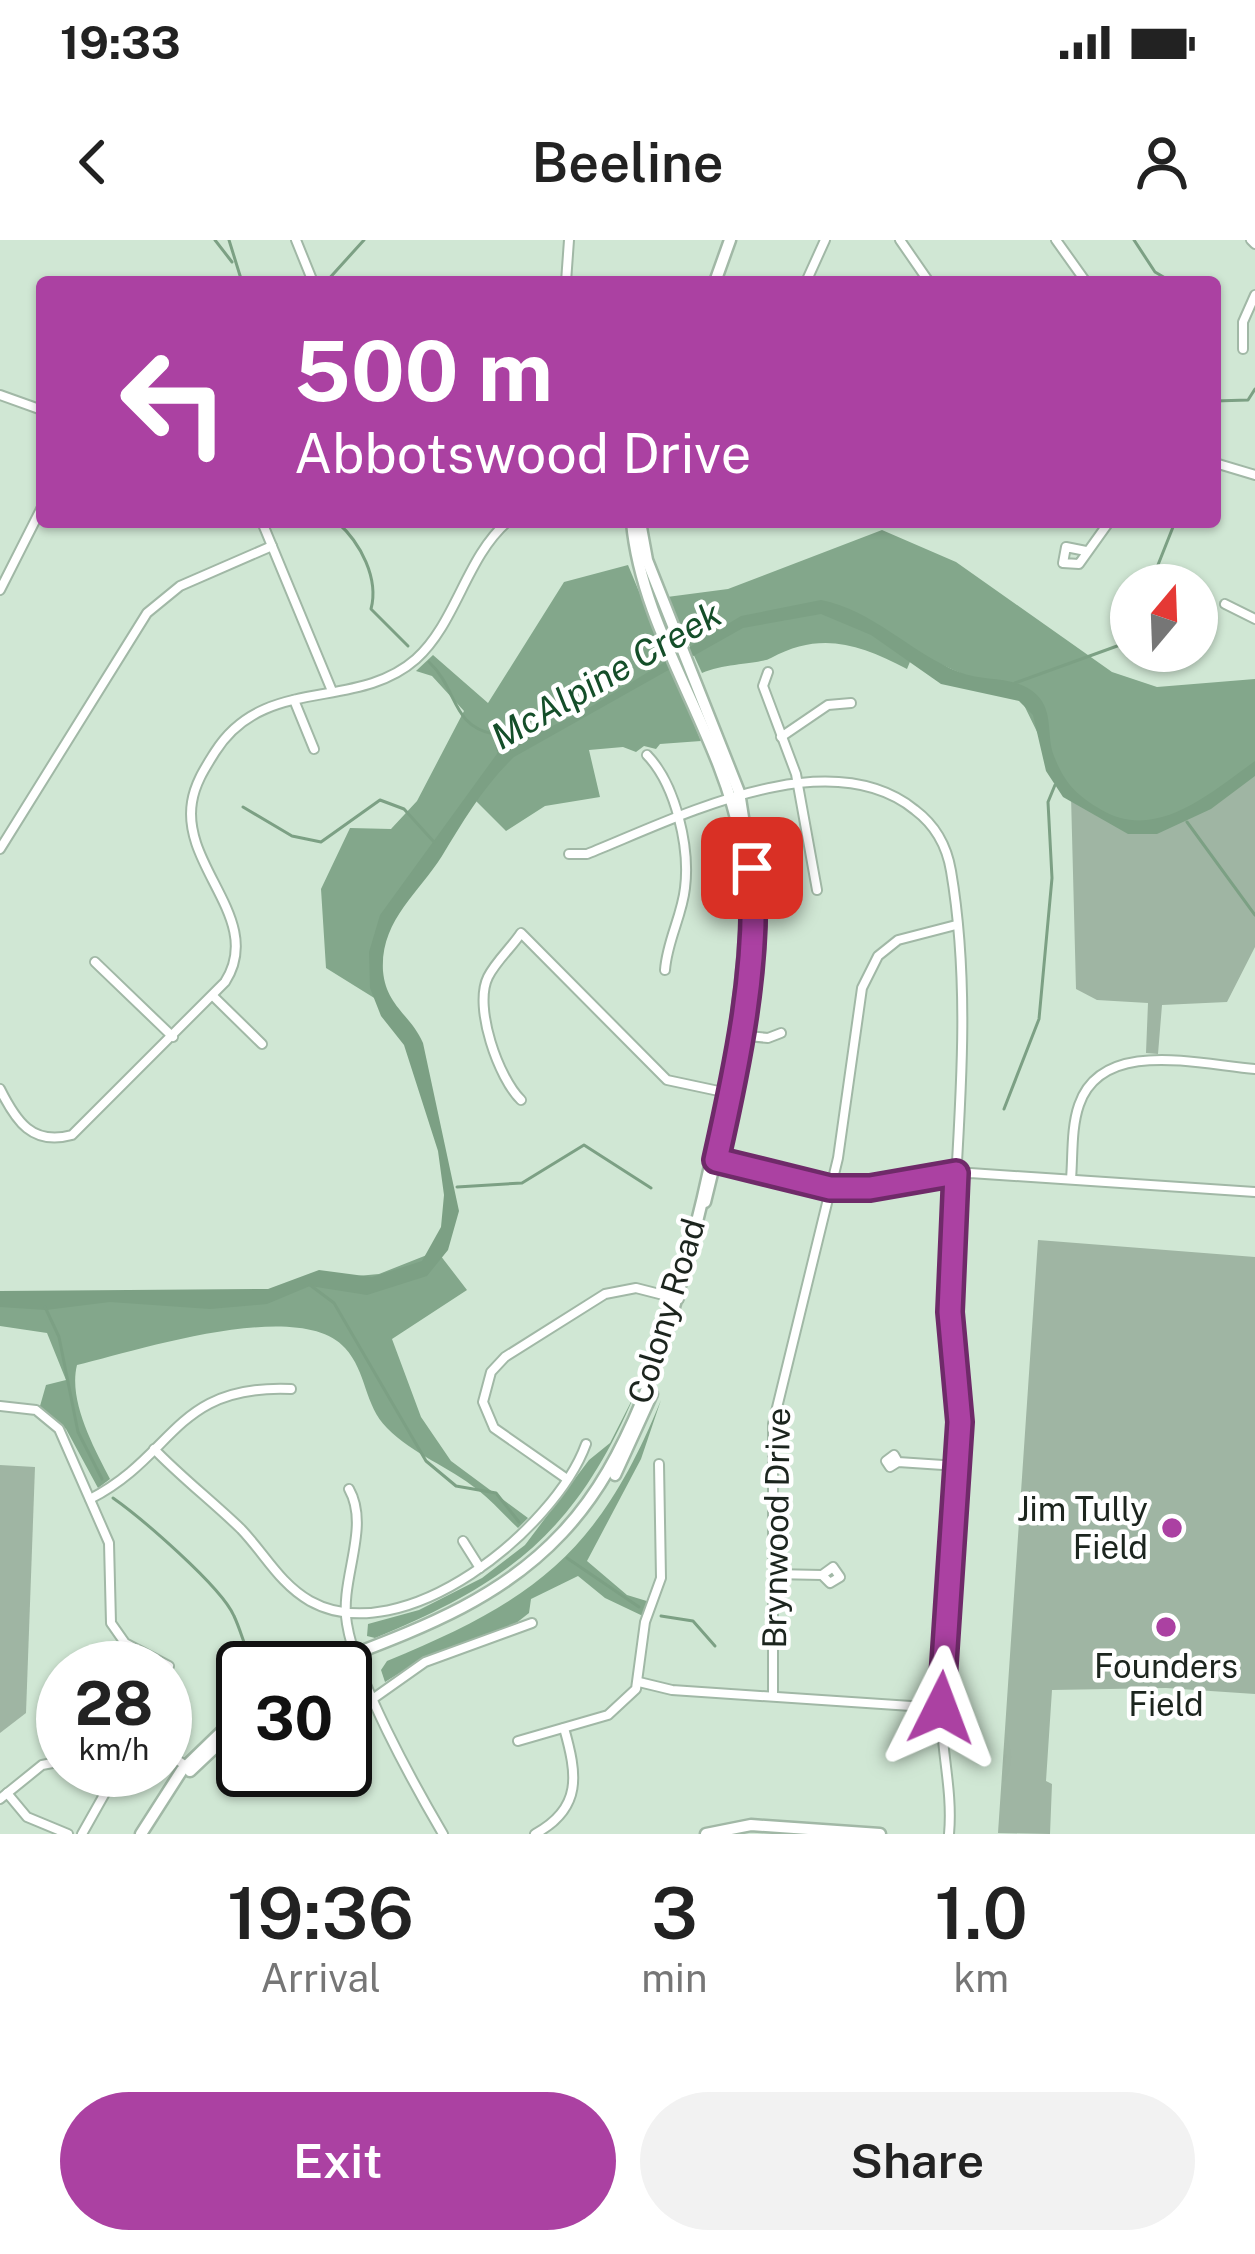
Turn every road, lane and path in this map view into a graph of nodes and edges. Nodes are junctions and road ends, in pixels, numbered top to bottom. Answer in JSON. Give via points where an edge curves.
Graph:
{"nodes":[{"id":1,"x":296,"y":240,"type":"edge"},
{"id":2,"x":569,"y":240,"type":"edge"},
{"id":3,"x":727,"y":240,"type":"edge"},
{"id":4,"x":825,"y":240,"type":"edge"},
{"id":5,"x":900,"y":240,"type":"edge"},
{"id":6,"x":1056,"y":240,"type":"edge"},
{"id":7,"x":311,"y":276,"type":"edge"},
{"id":8,"x":566,"y":276,"type":"edge"},
{"id":9,"x":713,"y":276,"type":"edge"},
{"id":10,"x":809,"y":276,"type":"edge"},
{"id":11,"x":925,"y":276,"type":"edge"},
{"id":12,"x":1082,"y":276,"type":"edge"},
{"id":13,"x":1255,"y":295,"type":"edge"},
{"id":14,"x":1243,"y":349,"type":"dead end"},
{"id":15,"x":0,"y":394,"type":"edge"},
{"id":16,"x":36,"y":408,"type":"edge"},
{"id":17,"x":1221,"y":466,"type":"edge"},
{"id":18,"x":1255,"y":476,"type":"edge"},
{"id":19,"x":36,"y":519,"type":"edge"},
{"id":20,"x":264,"y":528,"type":"edge"},
{"id":21,"x":489,"y":528,"type":"edge"},
{"id":22,"x":500,"y":528,"type":"edge"},
{"id":23,"x":637,"y":528,"type":"edge"},
{"id":24,"x":1106,"y":528,"type":"edge"},
{"id":25,"x":495,"y":533,"type":"junction"},
{"id":26,"x":272,"y":547,"type":"junction"},
{"id":27,"x":1086,"y":551,"type":"dead end"},
{"id":28,"x":0,"y":590,"type":"edge"},
{"id":29,"x":1225,"y":604,"type":"dead end"},
{"id":30,"x":1255,"y":619,"type":"edge"},
{"id":31,"x":768,"y":672,"type":"dead end"},
{"id":32,"x":332,"y":691,"type":"junction"},
{"id":33,"x":294,"y":700,"type":"junction"},
{"id":34,"x":851,"y":703,"type":"dead end"},
{"id":35,"x":781,"y":736,"type":"junction"},
{"id":36,"x":314,"y":749,"type":"dead end"},
{"id":37,"x":647,"y":755,"type":"dead end"},
{"id":38,"x":797,"y":787,"type":"junction"},
{"id":39,"x":735,"y":794,"type":"junction"},
{"id":40,"x":678,"y":818,"type":"junction"},
{"id":41,"x":0,"y":849,"type":"edge"},
{"id":42,"x":569,"y":854,"type":"dead end"},
{"id":43,"x":817,"y":890,"type":"dead end"},
{"id":44,"x":956,"y":925,"type":"junction"},
{"id":45,"x":95,"y":962,"type":"dead end"},
{"id":46,"x":665,"y":970,"type":"dead end"},
{"id":47,"x":213,"y":996,"type":"junction"},
{"id":48,"x":781,"y":1033,"type":"dead end"},
{"id":49,"x":735,"y":1034,"type":"junction"},
{"id":50,"x":173,"y":1037,"type":"junction"},
{"id":51,"x":262,"y":1044,"type":"dead end"},
{"id":52,"x":1255,"y":1069,"type":"edge"},
{"id":53,"x":0,"y":1089,"type":"edge"},
{"id":54,"x":726,"y":1092,"type":"junction"},
{"id":55,"x":521,"y":1100,"type":"dead end"},
{"id":56,"x":712,"y":1159,"type":"junction"},
{"id":57,"x":956,"y":1173,"type":"junction"},
{"id":58,"x":1071,"y":1179,"type":"junction"},
{"id":59,"x":830,"y":1188,"type":"junction"},
{"id":60,"x":1255,"y":1192,"type":"edge"},
{"id":61,"x":677,"y":1298,"type":"junction"},
{"id":62,"x":291,"y":1389,"type":"dead end"},
{"id":63,"x":0,"y":1406,"type":"edge"},
{"id":64,"x":586,"y":1444,"type":"dead end"},
{"id":65,"x":154,"y":1449,"type":"junction"},
{"id":66,"x":898,"y":1462,"type":"dead end"},
{"id":67,"x":659,"y":1464,"type":"dead end"},
{"id":68,"x":958,"y":1466,"type":"junction"},
{"id":69,"x":567,"y":1479,"type":"junction"},
{"id":70,"x":349,"y":1489,"type":"dead end"},
{"id":71,"x":90,"y":1498,"type":"junction"},
{"id":72,"x":463,"y":1541,"type":"dead end"},
{"id":73,"x":480,"y":1568,"type":"junction"},
{"id":74,"x":772,"y":1574,"type":"junction"},
{"id":75,"x":822,"y":1575,"type":"dead end"},
{"id":76,"x":346,"y":1613,"type":"junction"},
{"id":77,"x":532,"y":1623,"type":"dead end"},
{"id":78,"x":124,"y":1641,"type":"edge"},
{"id":79,"x":353,"y":1641,"type":"edge"},
{"id":80,"x":372,"y":1651,"type":"edge"},
{"id":81,"x":639,"y":1682,"type":"junction"},
{"id":82,"x":372,"y":1693,"type":"edge"},
{"id":83,"x":772,"y":1695,"type":"junction"},
{"id":84,"x":374,"y":1698,"type":"junction"},
{"id":85,"x":941,"y":1708,"type":"junction"},
{"id":86,"x":564,"y":1728,"type":"junction"},
{"id":87,"x":216,"y":1739,"type":"edge"},
{"id":88,"x":518,"y":1741,"type":"dead end"},
{"id":89,"x":216,"y":1744,"type":"edge"},
{"id":90,"x":192,"y":1764,"type":"edge"},
{"id":91,"x":192,"y":1765,"type":"edge"},
{"id":92,"x":36,"y":1770,"type":"edge"},
{"id":93,"x":4,"y":1796,"type":"edge"},
{"id":94,"x":103,"y":1797,"type":"edge"},
{"id":95,"x":170,"y":1797,"type":"edge"},
{"id":96,"x":68,"y":1834,"type":"edge"},
{"id":97,"x":82,"y":1834,"type":"edge"},
{"id":98,"x":146,"y":1834,"type":"edge"},
{"id":99,"x":443,"y":1834,"type":"edge"},
{"id":100,"x":535,"y":1834,"type":"edge"},
{"id":101,"x":706,"y":1834,"type":"edge"},
{"id":102,"x":880,"y":1834,"type":"edge"},
{"id":103,"x":950,"y":1834,"type":"edge"}],
"edges":[{"from":1,"to":7,"type":"street"},
{"from":2,"to":8,"type":"street"},
{"from":3,"to":9,"type":"main road"},
{"from":4,"to":10,"type":"street"},
{"from":5,"to":11,"type":"street"},
{"from":6,"to":12,"type":"street"},
{"from":13,"to":14,"type":"street"},
{"from":15,"to":16,"type":"street"},
{"from":17,"to":18,"type":"street"},
{"from":19,"to":28,"type":"street"},
{"from":20,"to":26,"type":"street"},
{"from":21,"to":25,"type":"street"},
{"from":22,"to":25,"type":"street"},
{"from":23,"to":39,"type":"main road","name":"Colony Road"},
{"from":24,"to":27,"type":"street"},
{"from":25,"to":32,"type":"street","via":[[416,659]]},
{"from":26,"to":32,"type":"street"},
{"from":26,"to":41,"type":"street","via":[[180,586],[147,613]]},
{"from":29,"to":30,"type":"street"},
{"from":31,"to":35,"type":"street","via":[[763,686]]},
{"from":32,"to":33,"type":"street"},
{"from":33,"to":36,"type":"street"},
{"from":33,"to":47,"type":"street","via":[[236,723],[196,787],[195,842],[238,946]]},
{"from":34,"to":35,"type":"street","via":[[828,705]]},
{"from":35,"to":38,"type":"street"},
{"from":37,"to":40,"type":"street"},
{"from":38,"to":39,"type":"street"},
{"from":38,"to":43,"type":"street"},
{"from":38,"to":44,"type":"street","via":[[858,785],[918,812],[949,860]]},
{"from":39,"to":40,"type":"street"},
{"from":39,"to":49,"type":"main road","name":"Colony Road","via":[[754,904]]},
{"from":40,"to":42,"type":"street"},
{"from":40,"to":46,"type":"street","via":[[686,891]]},
{"from":44,"to":57,"type":"street"},
{"from":44,"to":59,"type":"street","name":"Brynwood Drive","via":[[898,940],[866,976]]},
{"from":45,"to":50,"type":"street"},
{"from":47,"to":50,"type":"street"},
{"from":47,"to":51,"type":"street"},
{"from":48,"to":49,"type":"street"},
{"from":49,"to":54,"type":"main road","name":"Colony Road"},
{"from":50,"to":53,"type":"street","via":[[72,1135],[30,1132]]},
{"from":52,"to":58,"type":"street","via":[[1138,1061],[1109,1069],[1080,1103]]},
{"from":54,"to":55,"type":"street","via":[[667,1080],[527,935],[490,974],[482,998]]},
{"from":54,"to":56,"type":"main road","name":"Colony Road"},
{"from":56,"to":59,"type":"street"},
{"from":56,"to":61,"type":"main road","name":"Colony Road"},
{"from":57,"to":58,"type":"street"},
{"from":57,"to":59,"type":"street"},
{"from":57,"to":68,"type":"street","via":[[950,1312]]},
{"from":58,"to":60,"type":"street"},
{"from":59,"to":74,"type":"street","name":"Brynwood Drive","via":[[775,1410]]},
{"from":61,"to":69,"type":"street","via":[[636,1288],[605,1294],[505,1357],[485,1382],[494,1428]]},
{"from":61,"to":80,"type":"main road","name":"Colony Road","via":[[633,1430],[590,1512],[522,1580],[452,1622]]},
{"from":62,"to":65,"type":"street","via":[[216,1397]]},
{"from":63,"to":71,"type":"street","via":[[36,1410],[53,1422]]},
{"from":64,"to":69,"type":"street"},
{"from":65,"to":71,"type":"street"},
{"from":65,"to":76,"type":"street","via":[[291,1588]]},
{"from":66,"to":68,"type":"street"},
{"from":67,"to":81,"type":"street","via":[[661,1578],[645,1622]]},
{"from":68,"to":85,"type":"street"},
{"from":69,"to":73,"type":"street","via":[[523,1534]]},
{"from":70,"to":76,"type":"street","via":[[358,1513]]},
{"from":71,"to":78,"type":"street","via":[[109,1543],[112,1623]]},
{"from":72,"to":73,"type":"street"},
{"from":73,"to":76,"type":"street","via":[[399,1607]]},
{"from":74,"to":75,"type":"street"},
{"from":74,"to":83,"type":"street","name":"Brynwood Drive"},
{"from":76,"to":79,"type":"street"},
{"from":77,"to":84,"type":"street","via":[[425,1661]]},
{"from":81,"to":83,"type":"street"},
{"from":81,"to":86,"type":"street","via":[[608,1715]]},
{"from":82,"to":84,"type":"street"},
{"from":83,"to":85,"type":"street"},
{"from":84,"to":99,"type":"street"},
{"from":85,"to":103,"type":"street"},
{"from":86,"to":88,"type":"street"},
{"from":86,"to":100,"type":"street","via":[[574,1793],[560,1818]]},
{"from":87,"to":90,"type":"main road"},
{"from":89,"to":91,"type":"main road"},
{"from":92,"to":93,"type":"street"},
{"from":93,"to":96,"type":"street","via":[[27,1817]]},
{"from":94,"to":97,"type":"street"},
{"from":95,"to":98,"type":"main road"},
{"from":101,"to":102,"type":"main road","via":[[751,1825]]}]}
